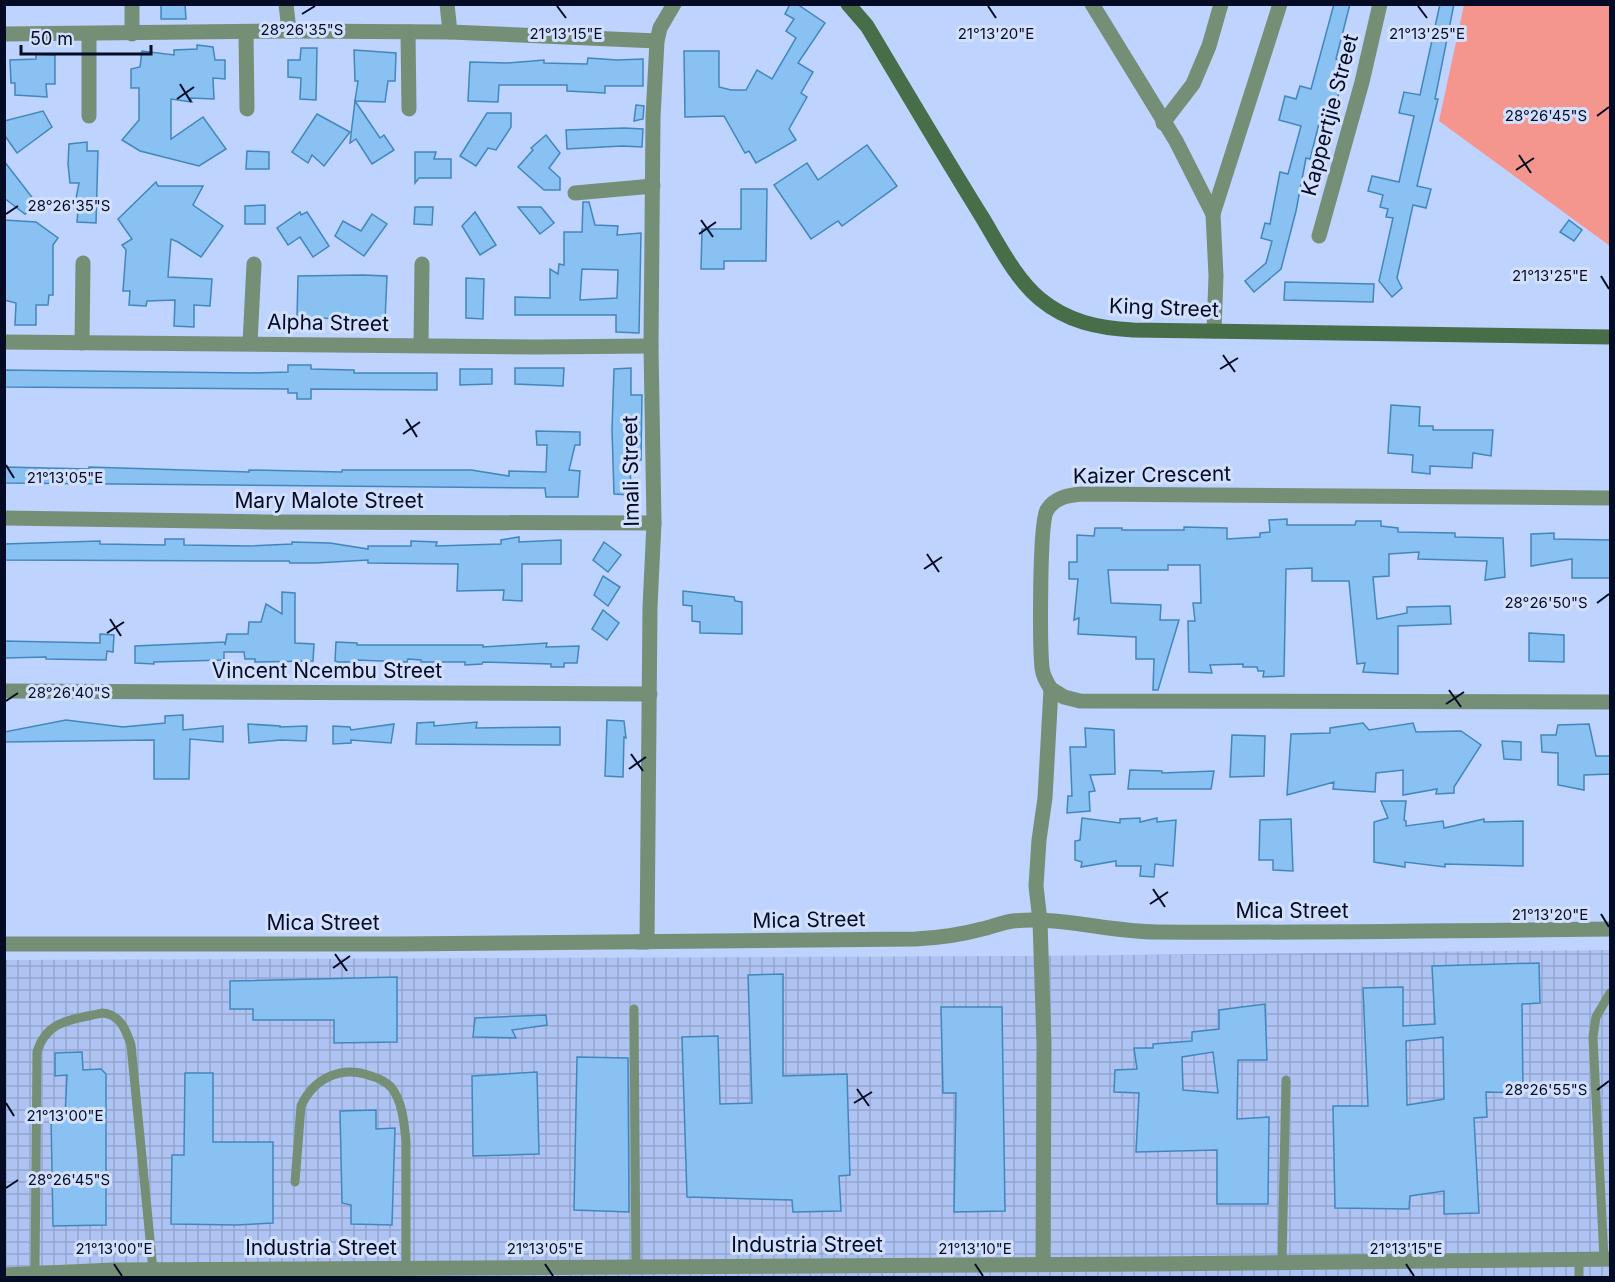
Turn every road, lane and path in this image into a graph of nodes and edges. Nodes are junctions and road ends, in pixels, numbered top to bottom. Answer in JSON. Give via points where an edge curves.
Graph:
{"nodes":[{"id":1,"x":132,"y":4,"type":"edge"},
{"id":2,"x":286,"y":4,"type":"edge"},
{"id":3,"x":447,"y":4,"type":"edge"},
{"id":4,"x":674,"y":4,"type":"edge"},
{"id":5,"x":848,"y":4,"type":"edge"},
{"id":6,"x":1092,"y":4,"type":"edge"},
{"id":7,"x":1221,"y":4,"type":"edge"},
{"id":8,"x":1280,"y":4,"type":"edge"},
{"id":9,"x":1380,"y":4,"type":"edge"},
{"id":10,"x":289,"y":31,"type":"junction"},
{"id":11,"x":408,"y":32,"type":"junction"},
{"id":12,"x":450,"y":32,"type":"junction"},
{"id":13,"x":246,"y":33,"type":"junction"},
{"id":14,"x":4,"y":34,"type":"edge"},
{"id":15,"x":89,"y":34,"type":"junction"},
{"id":16,"x":132,"y":34,"type":"junction"},
{"id":17,"x":657,"y":41,"type":"junction"},
{"id":18,"x":247,"y":109,"type":"dead end"},
{"id":19,"x":409,"y":109,"type":"dead end"},
{"id":20,"x":88,"y":116,"type":"dead end"},
{"id":21,"x":1163,"y":123,"type":"junction"},
{"id":22,"x":653,"y":186,"type":"junction"},
{"id":23,"x":575,"y":193,"type":"dead end"},
{"id":24,"x":1213,"y":214,"type":"junction"},
{"id":25,"x":1319,"y":236,"type":"dead end"},
{"id":26,"x":83,"y":263,"type":"dead end"},
{"id":27,"x":254,"y":264,"type":"dead end"},
{"id":28,"x":422,"y":264,"type":"dead end"},
{"id":29,"x":1214,"y":331,"type":"junction"},
{"id":30,"x":1611,"y":338,"type":"edge"},
{"id":31,"x":4,"y":342,"type":"edge"},
{"id":32,"x":82,"y":343,"type":"junction"},
{"id":33,"x":250,"y":343,"type":"junction"},
{"id":34,"x":421,"y":345,"type":"junction"},
{"id":35,"x":651,"y":346,"type":"junction"},
{"id":36,"x":1611,"y":498,"type":"edge"},
{"id":37,"x":4,"y":518,"type":"edge"},
{"id":38,"x":654,"y":523,"type":"junction"},
{"id":39,"x":1051,"y":690,"type":"junction"},
{"id":40,"x":4,"y":692,"type":"edge"},
{"id":41,"x":650,"y":694,"type":"junction"},
{"id":42,"x":1611,"y":702,"type":"edge"},
{"id":43,"x":1040,"y":921,"type":"junction"},
{"id":44,"x":1611,"y":929,"type":"edge"},
{"id":45,"x":646,"y":942,"type":"junction"},
{"id":46,"x":4,"y":944,"type":"edge"},
{"id":47,"x":1611,"y":993,"type":"edge"},
{"id":48,"x":634,"y":1009,"type":"dead end"},
{"id":49,"x":1286,"y":1080,"type":"dead end"},
{"id":50,"x":295,"y":1182,"type":"dead end"},
{"id":51,"x":1607,"y":1258,"type":"edge"},
{"id":52,"x":1579,"y":1259,"type":"junction"},
{"id":53,"x":1282,"y":1262,"type":"junction"},
{"id":54,"x":1043,"y":1263,"type":"junction"},
{"id":55,"x":636,"y":1267,"type":"junction"},
{"id":56,"x":406,"y":1268,"type":"junction"},
{"id":57,"x":153,"y":1270,"type":"junction"},
{"id":58,"x":879,"y":1272,"type":"edge"},
{"id":59,"x":35,"y":1273,"type":"junction"},
{"id":60,"x":226,"y":1273,"type":"edge"},
{"id":61,"x":496,"y":1273,"type":"edge"},
{"id":62,"x":4,"y":1275,"type":"edge"},
{"id":63,"x":1579,"y":1278,"type":"edge"}],
"edges":[{"from":1,"to":16,"type":"street"},
{"from":2,"to":10,"type":"street"},
{"from":3,"to":12,"type":"street"},
{"from":4,"to":17,"type":"street","name":"Imali Street"},
{"from":5,"to":29,"type":"street","name":"King Street","via":[[867,26],[1004,254],[1032,292],[1058,311],[1091,326]]},
{"from":6,"to":21,"type":"street"},
{"from":7,"to":21,"type":"street","via":[[1193,84]]},
{"from":8,"to":24,"type":"street"},
{"from":9,"to":25,"type":"street","name":"Kappertjie Street"},
{"from":10,"to":11,"type":"street"},
{"from":10,"to":13,"type":"street"},
{"from":11,"to":12,"type":"street"},
{"from":11,"to":19,"type":"street"},
{"from":12,"to":17,"type":"street"},
{"from":13,"to":16,"type":"street"},
{"from":13,"to":18,"type":"street"},
{"from":14,"to":15,"type":"street"},
{"from":15,"to":16,"type":"street"},
{"from":15,"to":20,"type":"street"},
{"from":17,"to":22,"type":"street","name":"Imali Street"},
{"from":21,"to":24,"type":"street"},
{"from":22,"to":23,"type":"street"},
{"from":22,"to":35,"type":"street","name":"Imali Street"},
{"from":24,"to":29,"type":"street"},
{"from":26,"to":32,"type":"street"},
{"from":27,"to":33,"type":"street"},
{"from":28,"to":34,"type":"street"},
{"from":29,"to":30,"type":"street","name":"King Street"},
{"from":31,"to":32,"type":"street","name":"Alpha Street"},
{"from":32,"to":33,"type":"street","name":"Alpha Street"},
{"from":33,"to":34,"type":"street","name":"Alpha Street"},
{"from":34,"to":35,"type":"street","name":"Alpha Street"},
{"from":35,"to":38,"type":"street","name":"Imali Street"},
{"from":36,"to":39,"type":"street","name":"Kaizer Crescent","via":[[1065,496],[1051,504],[1042,525],[1042,668]]},
{"from":37,"to":38,"type":"street","name":"Mary Malote Street"},
{"from":38,"to":41,"type":"street","name":"Imali Street"},
{"from":39,"to":42,"type":"street","via":[[1080,701]]},
{"from":39,"to":43,"type":"street","via":[[1037,863]]},
{"from":40,"to":41,"type":"street","name":"Vincent Ncembu Street"},
{"from":41,"to":45,"type":"street","name":"Imali Street"},
{"from":43,"to":44,"type":"street","name":"Mica Street","via":[[1154,932]]},
{"from":43,"to":45,"type":"street","name":"Mica Street","via":[[1011,921],[958,935],[915,939]]},
{"from":43,"to":54,"type":"street"},
{"from":45,"to":46,"type":"street","name":"Mica Street"},
{"from":47,"to":51,"type":"lane","via":[[1596,1017],[1592,1049]]},
{"from":48,"to":55,"type":"lane"},
{"from":49,"to":53,"type":"lane"},
{"from":50,"to":56,"type":"lane","via":[[301,1106],[314,1086],[342,1071],[362,1073],[385,1083],[398,1101],[406,1141]]},
{"from":51,"to":52,"type":"street","name":"Industria Street"},
{"from":52,"to":53,"type":"street","name":"Industria Street"},
{"from":52,"to":63,"type":"lane"},
{"from":53,"to":54,"type":"street","name":"Industria Street"},
{"from":54,"to":58,"type":"street","name":"Industria Street"},
{"from":55,"to":58,"type":"street","name":"Industria Street"},
{"from":55,"to":61,"type":"street","name":"Industria Street"},
{"from":56,"to":60,"type":"street","name":"Industria Street"},
{"from":56,"to":61,"type":"street","name":"Industria Street"},
{"from":57,"to":59,"type":"street","name":"Industria Street"},
{"from":57,"to":59,"type":"lane","via":[[131,1045],[118,1020],[106,1013],[54,1026],[41,1040],[37,1052]]},
{"from":57,"to":60,"type":"street","name":"Industria Street"},
{"from":59,"to":62,"type":"street","name":"Industria Street"}]}
